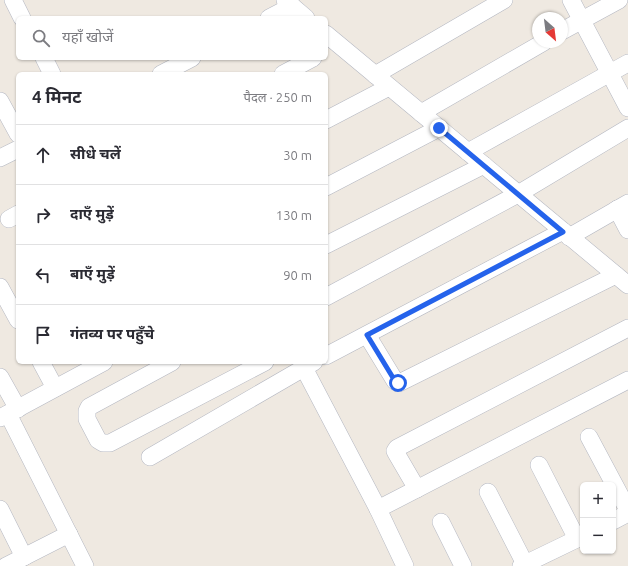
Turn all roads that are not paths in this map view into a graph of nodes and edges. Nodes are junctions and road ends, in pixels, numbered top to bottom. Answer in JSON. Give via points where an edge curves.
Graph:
{"nodes":[{"id":1,"x":13,"y":0,"type":"edge"},
{"id":2,"x":504,"y":0,"type":"edge"},
{"id":3,"x":571,"y":0,"type":"edge"},
{"id":4,"x":619,"y":0,"type":"edge"},
{"id":5,"x":288,"y":3,"type":"edge"},
{"id":6,"x":21,"y":16,"type":"edge"},
{"id":7,"x":272,"y":16,"type":"edge"},
{"id":8,"x":304,"y":16,"type":"edge"},
{"id":9,"x":582,"y":20,"type":"junction"},
{"id":10,"x":568,"y":28,"type":"edge"},
{"id":11,"x":330,"y":43,"type":"edge"},
{"id":12,"x":534,"y":48,"type":"edge"},
{"id":13,"x":45,"y":60,"type":"edge"},
{"id":14,"x":188,"y":60,"type":"edge"},
{"id":15,"x":309,"y":60,"type":"edge"},
{"id":16,"x":628,"y":63,"type":"edge"},
{"id":17,"x":51,"y":72,"type":"edge"},
{"id":18,"x":166,"y":72,"type":"edge"},
{"id":19,"x":286,"y":72,"type":"edge"},
{"id":20,"x":610,"y":73,"type":"junction"},
{"id":21,"x":375,"y":75,"type":"junction"},
{"id":22,"x":389,"y":87,"type":"junction"},
{"id":23,"x":0,"y":101,"type":"edge"},
{"id":24,"x":628,"y":108,"type":"edge"},
{"id":25,"x":421,"y":113,"type":"junction"},
{"id":26,"x":328,"y":119,"type":"edge"},
{"id":27,"x":439,"y":128,"type":"junction"},
{"id":28,"x":628,"y":128,"type":"edge"},
{"id":29,"x":16,"y":130,"type":"edge"},
{"id":30,"x":16,"y":150,"type":"edge"},
{"id":31,"x":468,"y":152,"type":"junction"},
{"id":32,"x":0,"y":158,"type":"edge"},
{"id":33,"x":484,"y":165,"type":"junction"},
{"id":34,"x":328,"y":186,"type":"edge"},
{"id":35,"x":518,"y":194,"type":"junction"},
{"id":36,"x":623,"y":206,"type":"edge"},
{"id":37,"x":628,"y":230,"type":"edge"},
{"id":38,"x":566,"y":234,"type":"junction"},
{"id":39,"x":328,"y":244,"type":"edge"},
{"id":40,"x":622,"y":280,"type":"edge"},
{"id":41,"x":0,"y":287,"type":"edge"},
{"id":42,"x":328,"y":296,"type":"edge"},
{"id":43,"x":16,"y":316,"type":"edge"},
{"id":44,"x":628,"y":328,"type":"edge"},
{"id":45,"x":367,"y":335,"type":"junction"},
{"id":46,"x":328,"y":355,"type":"edge"},
{"id":47,"x":42,"y":364,"type":"edge"},
{"id":48,"x":100,"y":364,"type":"edge"},
{"id":49,"x":168,"y":364,"type":"edge"},
{"id":50,"x":261,"y":364,"type":"edge"},
{"id":51,"x":309,"y":365,"type":"edge"},
{"id":52,"x":0,"y":377,"type":"edge"},
{"id":53,"x":628,"y":380,"type":"edge"},
{"id":54,"x":55,"y":388,"type":"junction"},
{"id":55,"x":8,"y":414,"type":"edge"},
{"id":56,"x":589,"y":437,"type":"dead end"},
{"id":57,"x":150,"y":457,"type":"dead end"},
{"id":58,"x":539,"y":465,"type":"dead end"},
{"id":59,"x":417,"y":489,"type":"junction"},
{"id":60,"x":488,"y":492,"type":"dead end"},
{"id":61,"x":0,"y":509,"type":"edge"},
{"id":62,"x":378,"y":510,"type":"junction"},
{"id":63,"x":628,"y":512,"type":"edge"},
{"id":64,"x":616,"y":519,"type":"edge"},
{"id":65,"x":441,"y":522,"type":"dead end"},
{"id":66,"x":69,"y":534,"type":"junction"},
{"id":67,"x":580,"y":537,"type":"edge"},
{"id":68,"x":24,"y":557,"type":"junction"},
{"id":69,"x":523,"y":565,"type":"edge"},
{"id":70,"x":6,"y":566,"type":"edge"},
{"id":71,"x":85,"y":566,"type":"edge"},
{"id":72,"x":405,"y":566,"type":"edge"},
{"id":73,"x":463,"y":566,"type":"edge"}],
"edges":[{"from":1,"to":6,"type":"street"},
{"from":2,"to":21,"type":"street"},
{"from":3,"to":9,"type":"street"},
{"from":4,"to":9,"type":"street"},
{"from":5,"to":7,"type":"street"},
{"from":5,"to":8,"type":"street"},
{"from":9,"to":10,"type":"street"},
{"from":9,"to":20,"type":"street"},
{"from":11,"to":21,"type":"street"},
{"from":12,"to":25,"type":"street"},
{"from":13,"to":17,"type":"street"},
{"from":14,"to":18,"type":"street"},
{"from":15,"to":19,"type":"street"},
{"from":16,"to":20,"type":"street"},
{"from":20,"to":24,"type":"street"},
{"from":20,"to":31,"type":"street"},
{"from":21,"to":22,"type":"street"},
{"from":22,"to":25,"type":"street"},
{"from":22,"to":26,"type":"street"},
{"from":23,"to":29,"type":"street"},
{"from":25,"to":27,"type":"street"},
{"from":27,"to":31,"type":"street"},
{"from":27,"to":34,"type":"street"},
{"from":28,"to":35,"type":"street"},
{"from":30,"to":32,"type":"street"},
{"from":31,"to":33,"type":"street"},
{"from":33,"to":35,"type":"street"},
{"from":33,"to":39,"type":"street"},
{"from":35,"to":38,"type":"street"},
{"from":35,"to":42,"type":"street"},
{"from":36,"to":37,"type":"street"},
{"from":36,"to":38,"type":"street"},
{"from":38,"to":40,"type":"street"},
{"from":38,"to":45,"type":"street"},
{"from":40,"to":45,"type":"street","via":[[398,383]]},
{"from":41,"to":43,"type":"street"},
{"from":44,"to":59,"type":"street","via":[[397,448],[396,453]]},
{"from":45,"to":46,"type":"street"},
{"from":47,"to":54,"type":"street"},
{"from":48,"to":54,"type":"street"},
{"from":49,"to":50,"type":"street","via":[[89,407],[87,418],[99,441],[110,442]]},
{"from":51,"to":57,"type":"street"},
{"from":51,"to":62,"type":"street"},
{"from":52,"to":55,"type":"street"},
{"from":53,"to":59,"type":"street"},
{"from":54,"to":55,"type":"street"},
{"from":55,"to":66,"type":"street"},
{"from":56,"to":63,"type":"street"},
{"from":58,"to":67,"type":"street"},
{"from":59,"to":62,"type":"street"},
{"from":60,"to":69,"type":"street"},
{"from":61,"to":68,"type":"street"},
{"from":62,"to":72,"type":"street"},
{"from":63,"to":64,"type":"street"},
{"from":65,"to":73,"type":"street"},
{"from":66,"to":68,"type":"street"},
{"from":66,"to":71,"type":"street"},
{"from":67,"to":69,"type":"street"},
{"from":68,"to":70,"type":"street"}]}
